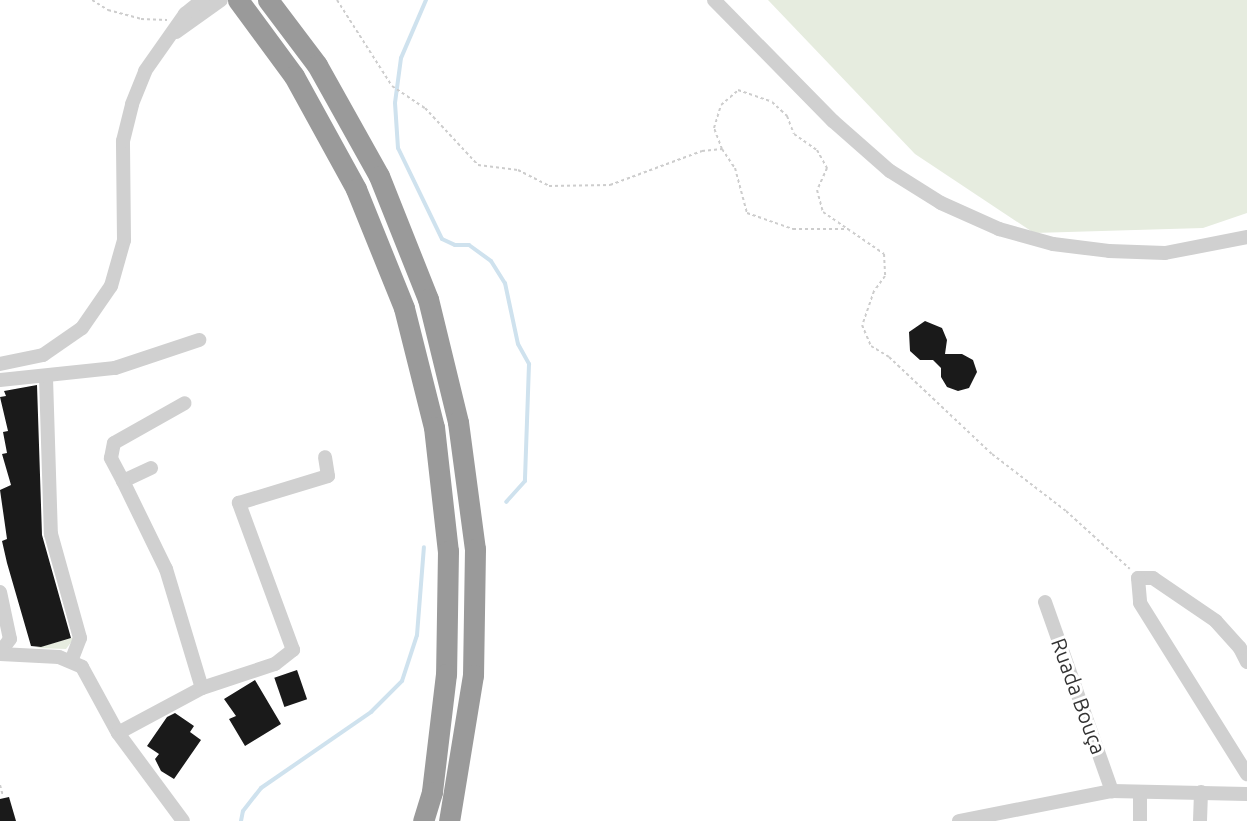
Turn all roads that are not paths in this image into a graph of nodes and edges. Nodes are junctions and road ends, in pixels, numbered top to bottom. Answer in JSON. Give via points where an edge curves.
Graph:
{"nodes":[{"id":1,"x":202,"y":0,"type":"edge"},
{"id":2,"x":221,"y":0,"type":"edge"},
{"id":3,"x":238,"y":0,"type":"edge"},
{"id":4,"x":268,"y":0,"type":"edge"},
{"id":5,"x":714,"y":0,"type":"edge"},
{"id":6,"x":187,"y":19,"type":"junction"},
{"id":7,"x":1247,"y":237,"type":"edge"},
{"id":8,"x":199,"y":340,"type":"dead end"},
{"id":9,"x":0,"y":364,"type":"edge"},
{"id":10,"x":46,"y":378,"type":"junction"},
{"id":11,"x":0,"y":380,"type":"edge"},
{"id":12,"x":185,"y":403,"type":"dead end"},
{"id":13,"x":325,"y":457,"type":"dead end"},
{"id":14,"x":151,"y":468,"type":"dead end"},
{"id":15,"x":123,"y":481,"type":"junction"},
{"id":16,"x":0,"y":592,"type":"edge"},
{"id":17,"x":1045,"y":602,"type":"dead end"},
{"id":18,"x":0,"y":654,"type":"edge"},
{"id":19,"x":72,"y":660,"type":"junction"},
{"id":20,"x":1247,"y":662,"type":"edge"},
{"id":21,"x":202,"y":688,"type":"junction"},
{"id":22,"x":118,"y":733,"type":"junction"},
{"id":23,"x":1247,"y":774,"type":"edge"},
{"id":24,"x":1112,"y":791,"type":"junction"},
{"id":25,"x":1140,"y":792,"type":"junction"},
{"id":26,"x":1201,"y":792,"type":"junction"},
{"id":27,"x":1247,"y":794,"type":"edge"},
{"id":28,"x":183,"y":821,"type":"edge"},
{"id":29,"x":423,"y":821,"type":"edge"},
{"id":30,"x":449,"y":821,"type":"edge"},
{"id":31,"x":959,"y":821,"type":"edge"},
{"id":32,"x":1140,"y":821,"type":"edge"},
{"id":33,"x":1200,"y":821,"type":"edge"}],
"edges":[{"from":1,"to":6,"type":"street"},
{"from":2,"to":6,"type":"street"},
{"from":3,"to":29,"type":"highway","via":[[294,76],[357,189],[404,308],[434,428],[448,551],[446,674],[432,792]]},
{"from":4,"to":30,"type":"highway","via":[[317,65],[379,176],[428,299],[458,423],[475,549],[473,675]]},
{"from":5,"to":7,"type":"street","via":[[833,121],[890,171],[960,212],[999,229],[1053,244],[1109,251],[1165,253]]},
{"from":6,"to":9,"type":"street","via":[[146,71],[128,123],[123,141],[124,240],[111,286],[82,327],[45,353]]},
{"from":8,"to":10,"type":"street","via":[[115,368]]},
{"from":10,"to":11,"type":"street"},
{"from":10,"to":19,"type":"street","via":[[51,534],[80,638]]},
{"from":12,"to":15,"type":"street","via":[[114,443],[111,458]]},
{"from":13,"to":21,"type":"street","via":[[328,476],[239,503],[293,650],[275,664]]},
{"from":14,"to":15,"type":"street"},
{"from":15,"to":21,"type":"street","via":[[166,569]]},
{"from":16,"to":18,"type":"street","via":[[10,629],[7,648]]},
{"from":17,"to":24,"type":"street","name":"Ruada Bouça"},
{"from":18,"to":19,"type":"street"},
{"from":19,"to":22,"type":"street","via":[[91,679]]},
{"from":20,"to":23,"type":"street","via":[[1216,621],[1153,578],[1138,578],[1140,603]]},
{"from":21,"to":22,"type":"street"},
{"from":22,"to":28,"type":"street"},
{"from":24,"to":25,"type":"street"},
{"from":24,"to":31,"type":"street"},
{"from":25,"to":26,"type":"street"},
{"from":25,"to":32,"type":"street"},
{"from":26,"to":27,"type":"street"},
{"from":26,"to":33,"type":"street"}]}
